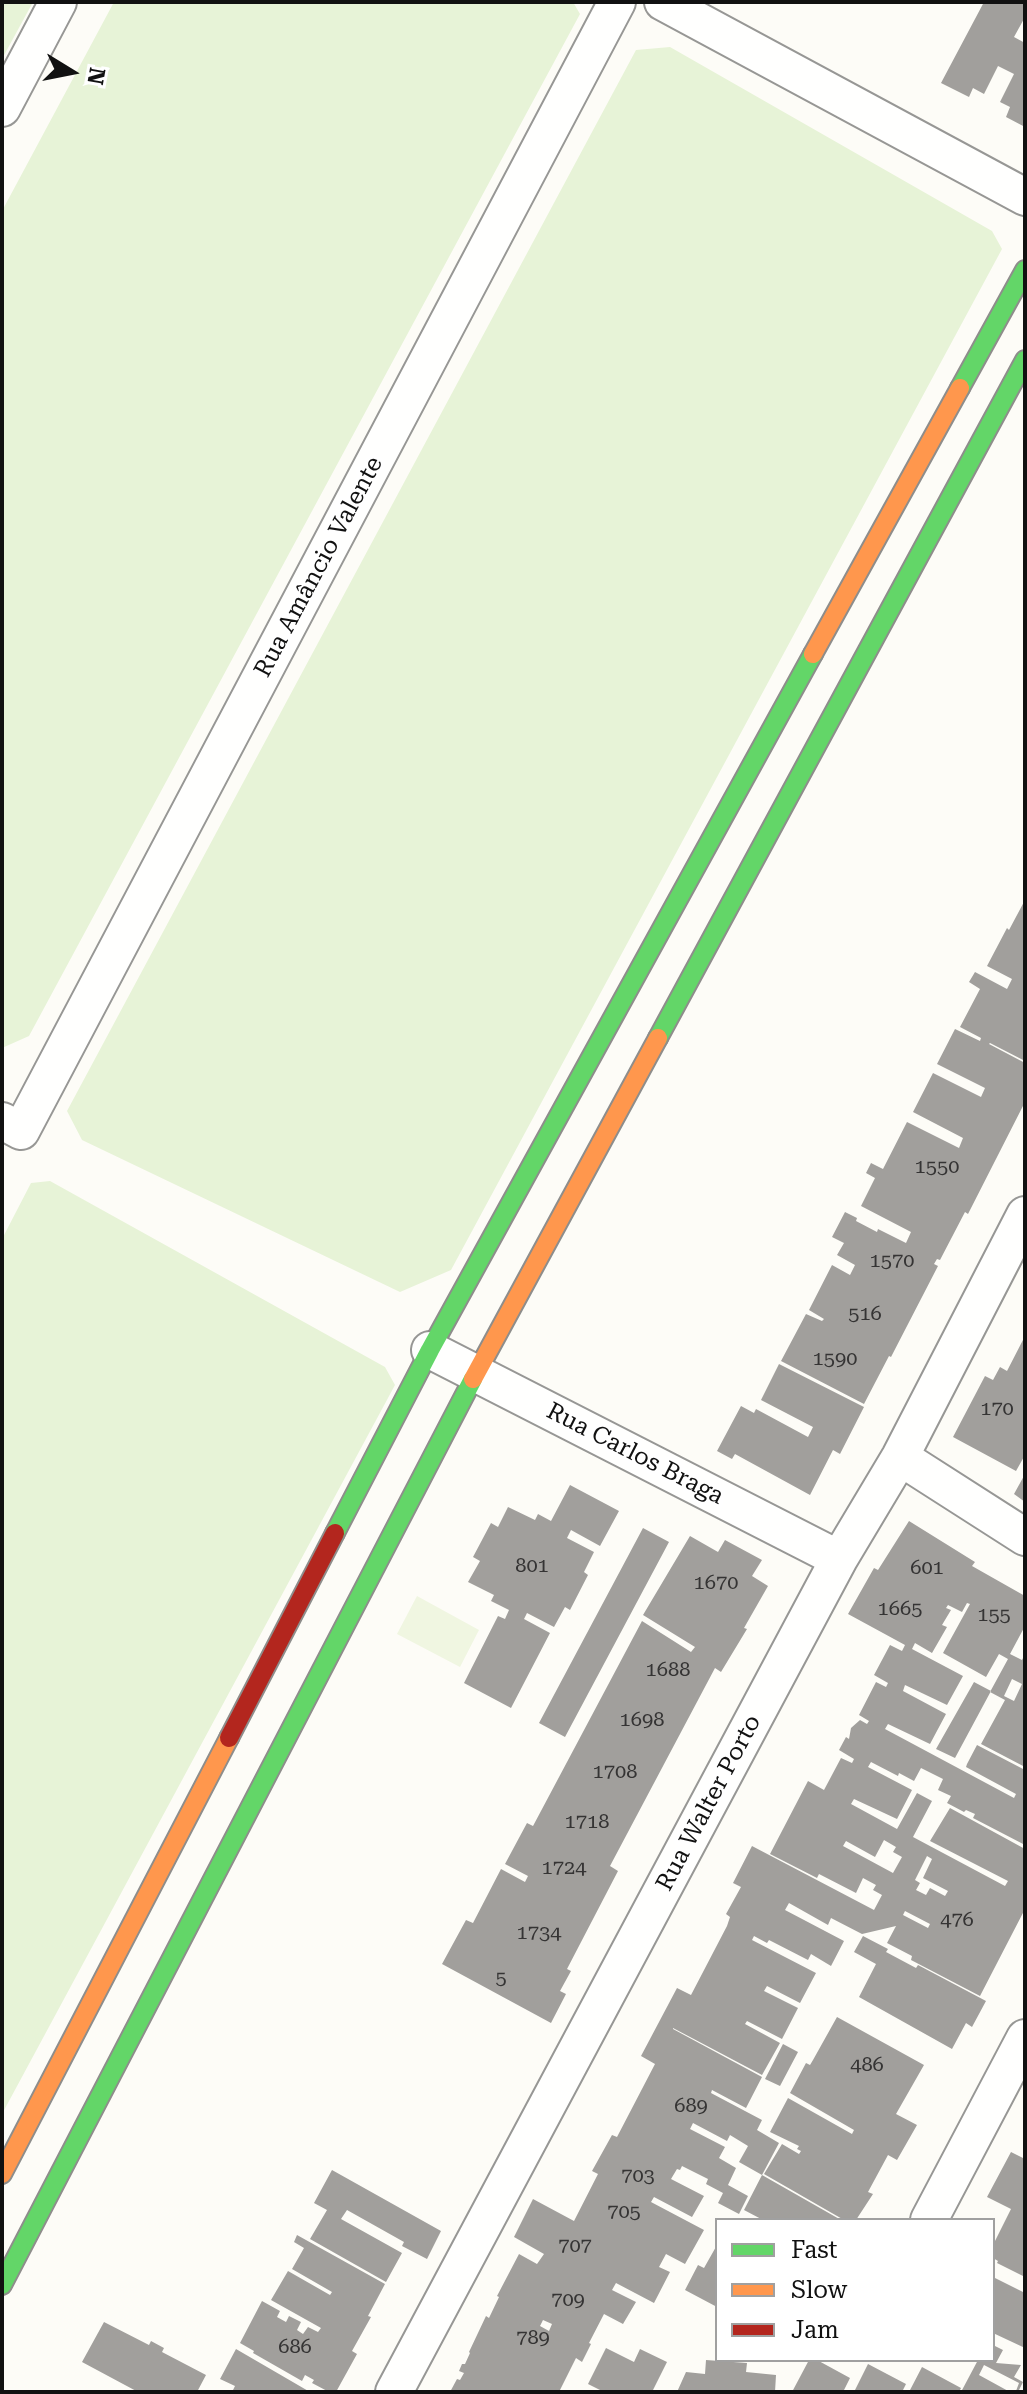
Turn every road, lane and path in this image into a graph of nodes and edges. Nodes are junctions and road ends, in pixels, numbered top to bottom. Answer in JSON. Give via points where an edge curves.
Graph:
{"nodes":[{"id":1,"x":58,"y":2,"type":"edge"},
{"id":2,"x":617,"y":2,"type":"edge"},
{"id":3,"x":663,"y":2,"type":"edge"},
{"id":4,"x":2,"y":108,"type":"edge"},
{"id":5,"x":1025,"y":197,"type":"edge"},
{"id":6,"x":1025,"y":270,"type":"edge"},
{"id":7,"x":1025,"y":360,"type":"edge"},
{"id":8,"x":12,"y":1126,"type":"edge"},
{"id":9,"x":1025,"y":1215,"type":"edge"},
{"id":10,"x":430,"y":1350,"type":"junction"},
{"id":11,"x":477,"y":1372,"type":"junction"},
{"id":12,"x":900,"y":1457,"type":"junction"},
{"id":13,"x":1025,"y":1537,"type":"edge"},
{"id":14,"x":839,"y":1559,"type":"junction"},
{"id":15,"x":1025,"y":2038,"type":"edge"},
{"id":16,"x":2,"y":2174,"type":"edge"},
{"id":17,"x":930,"y":2218,"type":"edge"},
{"id":18,"x":2,"y":2285,"type":"edge"},
{"id":19,"x":394,"y":2392,"type":"edge"}],
"edges":[{"from":1,"to":4,"type":"street"},
{"from":2,"to":8,"type":"street","name":"Rua Amâncio Valente"},
{"from":3,"to":5,"type":"street"},
{"from":6,"to":10,"type":"main road"},
{"from":7,"to":11,"type":"main road"},
{"from":9,"to":12,"type":"street","name":"Rua Walter Porto"},
{"from":10,"to":11,"type":"street","name":"Rua Carlos Braga"},
{"from":10,"to":16,"type":"main road","via":[[277,1658],[37,2119]]},
{"from":11,"to":14,"type":"street","name":"Rua Carlos Braga"},
{"from":11,"to":18,"type":"main road","via":[[70,2140]]},
{"from":12,"to":13,"type":"street"},
{"from":12,"to":14,"type":"street","name":"Rua Walter Porto"},
{"from":14,"to":19,"type":"street","name":"Rua Walter Porto"},
{"from":15,"to":17,"type":"street"}]}
